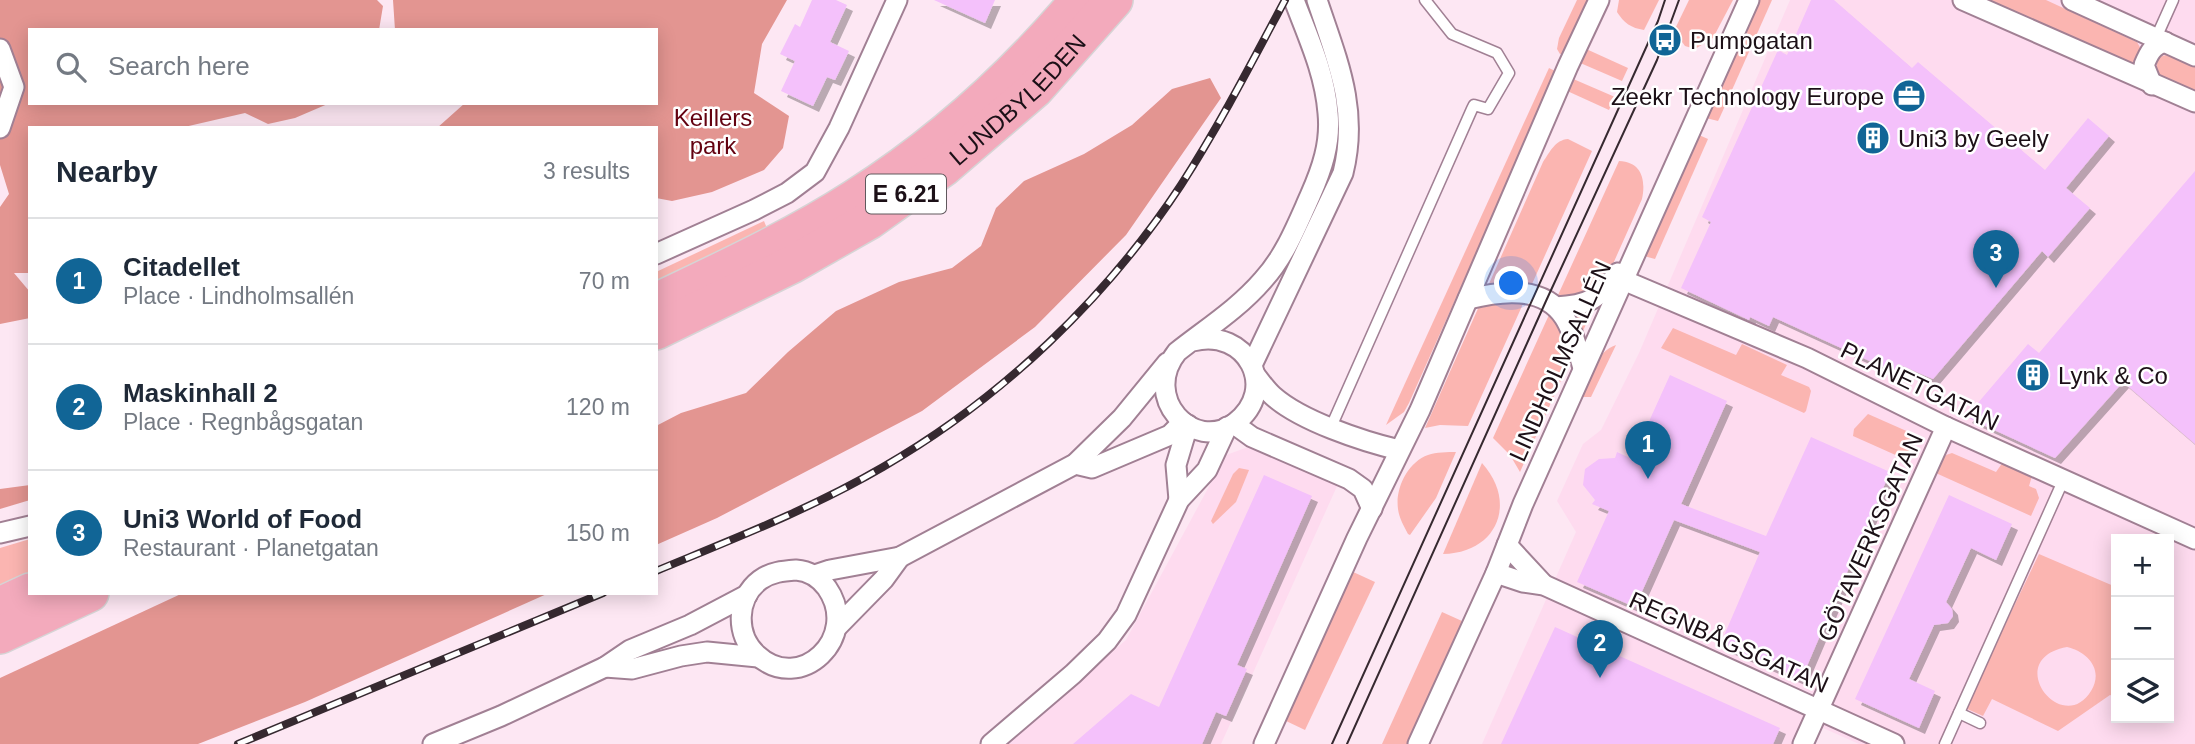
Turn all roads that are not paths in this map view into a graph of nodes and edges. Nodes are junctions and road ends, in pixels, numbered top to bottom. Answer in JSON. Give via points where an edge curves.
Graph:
{"nodes":[{"id":1,"x":897,"y":0,"type":"edge"},
{"id":2,"x":1079,"y":0,"type":"edge"},
{"id":3,"x":1114,"y":0,"type":"edge"},
{"id":4,"x":1294,"y":0,"type":"edge"},
{"id":5,"x":1317,"y":0,"type":"edge"},
{"id":6,"x":1425,"y":0,"type":"edge"},
{"id":7,"x":1599,"y":0,"type":"edge"},
{"id":8,"x":1749,"y":0,"type":"edge"},
{"id":9,"x":1963,"y":0,"type":"edge"},
{"id":10,"x":2072,"y":0,"type":"edge"},
{"id":11,"x":2173,"y":0,"type":"edge"},
{"id":12,"x":2160,"y":40,"type":"junction"},
{"id":13,"x":0,"y":49,"type":"edge"},
{"id":14,"x":2195,"y":56,"type":"edge"},
{"id":15,"x":2152,"y":85,"type":"junction"},
{"id":16,"x":2194,"y":100,"type":"edge"},
{"id":17,"x":0,"y":128,"type":"edge"},
{"id":18,"x":1639,"y":244,"type":"junction"},
{"id":19,"x":658,"y":253,"type":"edge"},
{"id":20,"x":1623,"y":280,"type":"junction"},
{"id":21,"x":1468,"y":299,"type":"junction"},
{"id":22,"x":658,"y":301,"type":"edge"},
{"id":23,"x":1556,"y":307,"type":"junction"},
{"id":24,"x":658,"y":330,"type":"edge"},
{"id":25,"x":1193,"y":341,"type":"junction"},
{"id":26,"x":1170,"y":360,"type":"junction"},
{"id":27,"x":1583,"y":368,"type":"junction"},
{"id":28,"x":1254,"y":370,"type":"junction"},
{"id":29,"x":1186,"y":423,"type":"junction"},
{"id":30,"x":1231,"y":425,"type":"junction"},
{"id":31,"x":1331,"y":427,"type":"junction"},
{"id":32,"x":1946,"y":427,"type":"junction"},
{"id":33,"x":1399,"y":450,"type":"junction"},
{"id":34,"x":1075,"y":464,"type":"junction"},
{"id":35,"x":2063,"y":481,"type":"junction"},
{"id":36,"x":1179,"y":500,"type":"junction"},
{"id":37,"x":1372,"y":509,"type":"junction"},
{"id":38,"x":28,"y":526,"type":"edge"},
{"id":39,"x":0,"y":533,"type":"edge"},
{"id":40,"x":2195,"y":539,"type":"edge"},
{"id":41,"x":1507,"y":545,"type":"junction"},
{"id":42,"x":900,"y":556,"type":"junction"},
{"id":43,"x":1496,"y":573,"type":"junction"},
{"id":44,"x":815,"y":575,"type":"junction"},
{"id":45,"x":1544,"y":585,"type":"junction"},
{"id":46,"x":28,"y":593,"type":"edge"},
{"id":47,"x":86,"y":595,"type":"edge"},
{"id":48,"x":747,"y":595,"type":"junction"},
{"id":49,"x":0,"y":606,"type":"edge"},
{"id":50,"x":837,"y":626,"type":"junction"},
{"id":51,"x":0,"y":635,"type":"edge"},
{"id":52,"x":758,"y":657,"type":"junction"},
{"id":53,"x":605,"y":667,"type":"junction"},
{"id":54,"x":1818,"y":710,"type":"junction"},
{"id":55,"x":1959,"y":713,"type":"junction"},
{"id":56,"x":1980,"y":723,"type":"dead end"},
{"id":57,"x":433,"y":744,"type":"edge"},
{"id":58,"x":991,"y":744,"type":"edge"},
{"id":59,"x":1264,"y":744,"type":"edge"},
{"id":60,"x":1418,"y":744,"type":"edge"},
{"id":61,"x":1803,"y":744,"type":"edge"},
{"id":62,"x":1894,"y":744,"type":"edge"},
{"id":63,"x":1945,"y":744,"type":"edge"}],
"edges":[{"from":1,"to":19,"type":"street","via":[[815,173],[754,210]]},
{"from":2,"to":22,"type":"highway","name":"LUNDBYLEDEN","number":"E 6.21","via":[[974,108],[855,198]]},
{"from":3,"to":24,"type":"highway","name":"LUNDBYLEDEN","number":"E 6.21","via":[[1035,89],[943,168],[870,220],[791,265]]},
{"from":4,"to":25,"type":"street","via":[[1319,66],[1328,112],[1325,155],[1292,236],[1264,280]]},
{"from":5,"to":28,"type":"street","via":[[1344,81],[1349,106],[1348,153]]},
{"from":6,"to":31,"type":"lane","via":[[1452,34],[1497,53],[1509,73],[1488,109],[1474,105]]},
{"from":7,"to":21,"type":"street"},
{"from":8,"to":18,"type":"street","name":"LINDHOLMSALLÉN"},
{"from":9,"to":15,"type":"street"},
{"from":10,"to":12,"type":"street"},
{"from":11,"to":12,"type":"lane"},
{"from":12,"to":14,"type":"street"},
{"from":12,"to":15,"type":"street","via":[[2144,65]]},
{"from":13,"to":17,"type":"street","via":[[14,87]]},
{"from":15,"to":16,"type":"street"},
{"from":18,"to":20,"type":"street","name":"LINDHOLMSALLÉN"},
{"from":18,"to":23,"type":"street","via":[[1601,294],[1579,306]]},
{"from":20,"to":27,"type":"street","name":"LINDHOLMSALLÉN"},
{"from":20,"to":32,"type":"street","name":"PLANETGATAN","via":[[1807,358]]},
{"from":21,"to":23,"type":"street","via":[[1513,291]]},
{"from":21,"to":33,"type":"street"},
{"from":23,"to":27,"type":"street","via":[[1569,327]]},
{"from":25,"to":26,"type":"street"},
{"from":25,"to":28,"type":"street","via":[[1227,341]]},
{"from":26,"to":29,"type":"street","via":[[1164,392],[1168,404]]},
{"from":26,"to":34,"type":"street","via":[[1122,418]]},
{"from":27,"to":41,"type":"street","name":"LINDHOLMSALLÉN"},
{"from":28,"to":30,"type":"street","via":[[1253,400]]},
{"from":28,"to":31,"type":"street","via":[[1271,395]]},
{"from":29,"to":30,"type":"street","via":[[1204,430]]},
{"from":29,"to":34,"type":"street","via":[[1170,435],[1093,468]]},
{"from":29,"to":36,"type":"street","via":[[1175,465]]},
{"from":30,"to":36,"type":"street","via":[[1207,470]]},
{"from":30,"to":37,"type":"street","via":[[1349,479],[1363,489]]},
{"from":31,"to":33,"type":"street"},
{"from":32,"to":35,"type":"street","name":"PLANETGATAN"},
{"from":32,"to":54,"type":"street","name":"GÖTAVERKSGATAN"},
{"from":33,"to":37,"type":"street"},
{"from":34,"to":42,"type":"street"},
{"from":35,"to":40,"type":"street","name":"PLANETGATAN"},
{"from":35,"to":55,"type":"lane"},
{"from":36,"to":58,"type":"street","via":[[1126,615],[1107,640]]},
{"from":37,"to":59,"type":"street"},
{"from":38,"to":39,"type":"street"},
{"from":41,"to":43,"type":"street","name":"LINDHOLMSALLÉN"},
{"from":41,"to":45,"type":"street","name":"REGNBÅGSGATAN"},
{"from":42,"to":44,"type":"street"},
{"from":42,"to":50,"type":"street"},
{"from":43,"to":45,"type":"street","name":"REGNBÅGSGATAN"},
{"from":43,"to":60,"type":"street","name":"LINDHOLMSALLÉN"},
{"from":44,"to":48,"type":"street","via":[[796,570],[772,574]]},
{"from":44,"to":50,"type":"street","via":[[834,598]]},
{"from":45,"to":54,"type":"street","name":"REGNBÅGSGATAN"},
{"from":46,"to":49,"type":"highway"},
{"from":47,"to":51,"type":"highway"},
{"from":48,"to":52,"type":"street","via":[[741,624]]},
{"from":48,"to":53,"type":"street","via":[[630,650]]},
{"from":50,"to":52,"type":"street","via":[[827,650],[807,664],[782,667]]},
{"from":52,"to":53,"type":"street","via":[[707,653],[632,669]]},
{"from":53,"to":57,"type":"street"},
{"from":54,"to":61,"type":"street","name":"GÖTAVERKSGATAN"},
{"from":54,"to":62,"type":"street","name":"REGNBÅGSGATAN"},
{"from":55,"to":56,"type":"lane"},
{"from":55,"to":63,"type":"lane"}]}
